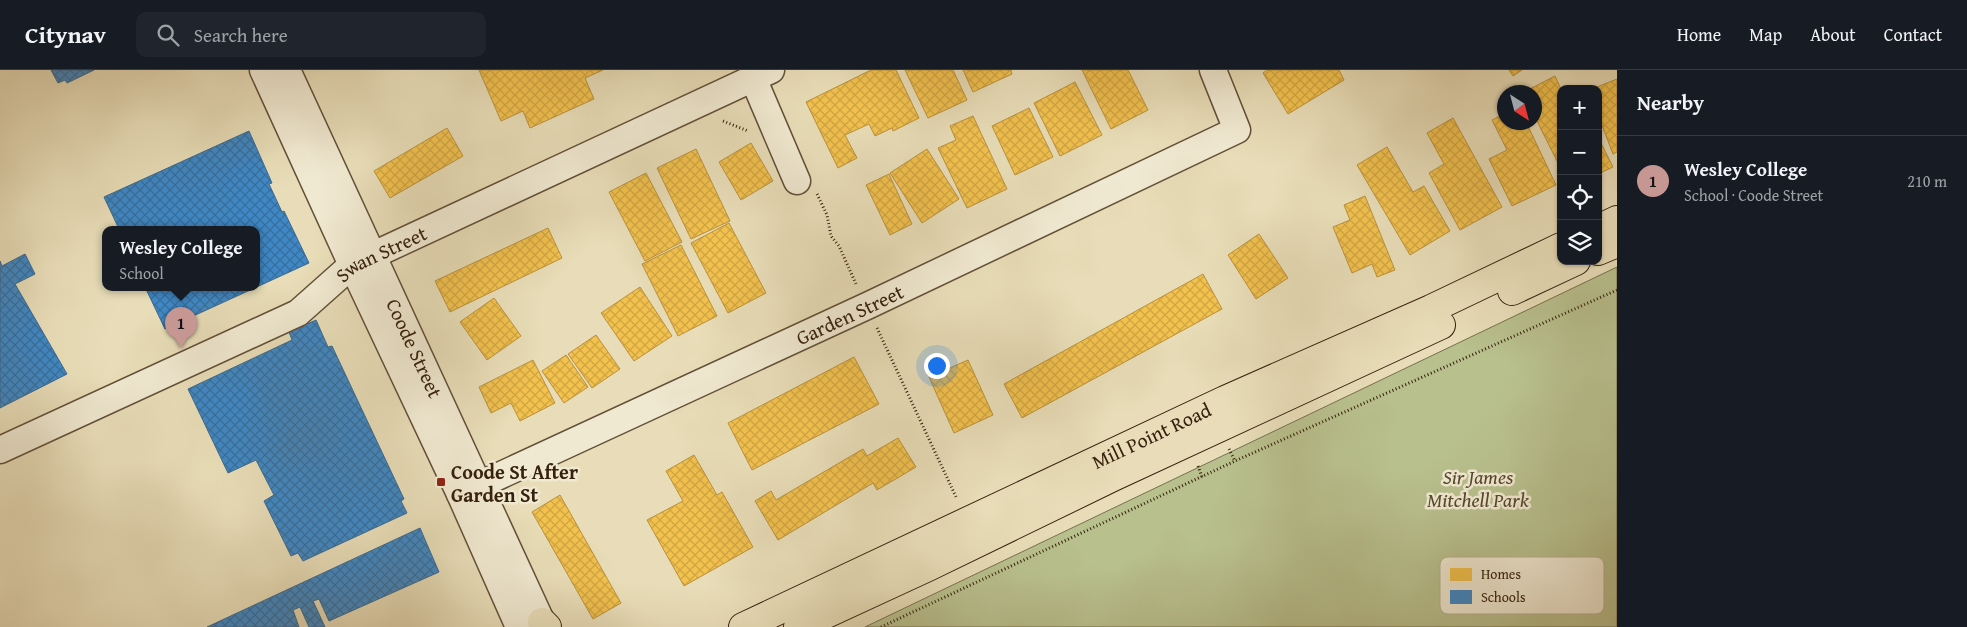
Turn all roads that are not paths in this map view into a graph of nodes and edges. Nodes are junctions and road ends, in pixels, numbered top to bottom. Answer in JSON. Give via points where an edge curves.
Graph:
{"nodes":[{"id":1,"x":263,"y":70,"type":"edge"},
{"id":2,"x":287,"y":70,"type":"edge"},
{"id":3,"x":1213,"y":70,"type":"edge"},
{"id":4,"x":762,"y":74,"type":"edge"},
{"id":5,"x":797,"y":181,"type":"road end"},
{"id":6,"x":1617,"y":220,"type":"edge"},
{"id":7,"x":1602,"y":227,"type":"edge"},
{"id":8,"x":1617,"y":243,"type":"edge"},
{"id":9,"x":1557,"y":249,"type":"edge"},
{"id":10,"x":1602,"y":249,"type":"edge"},
{"id":11,"x":362,"y":260,"type":"junction"},
{"id":12,"x":1567,"y":265,"type":"edge"},
{"id":13,"x":0,"y":450,"type":"edge"},
{"id":14,"x":469,"y":490,"type":"junction"},
{"id":15,"x":538,"y":626,"type":"edge"},
{"id":16,"x":743,"y":627,"type":"edge"},
{"id":17,"x":798,"y":627,"type":"edge"}],
"edges":[{"from":1,"to":11,"type":"street","name":"Coode Street"},
{"from":2,"to":11,"type":"street","name":"Coode Street"},
{"from":3,"to":14,"type":"street","name":"Garden Street","via":[[1237,130]]},
{"from":4,"to":5,"type":"street"},
{"from":4,"to":11,"type":"street","name":"Swan Street"},
{"from":6,"to":7,"type":"main road"},
{"from":8,"to":10,"type":"main road"},
{"from":9,"to":16,"type":"main road","name":"Mill Point Road","via":[[1431,309],[1225,400]]},
{"from":11,"to":13,"type":"street","name":"Swan Street","via":[[298,313]]},
{"from":11,"to":14,"type":"street","name":"Coode Street"},
{"from":12,"to":17,"type":"main road","name":"Mill Point Road"},
{"from":14,"to":15,"type":"street","name":"Coode Street"}]}
